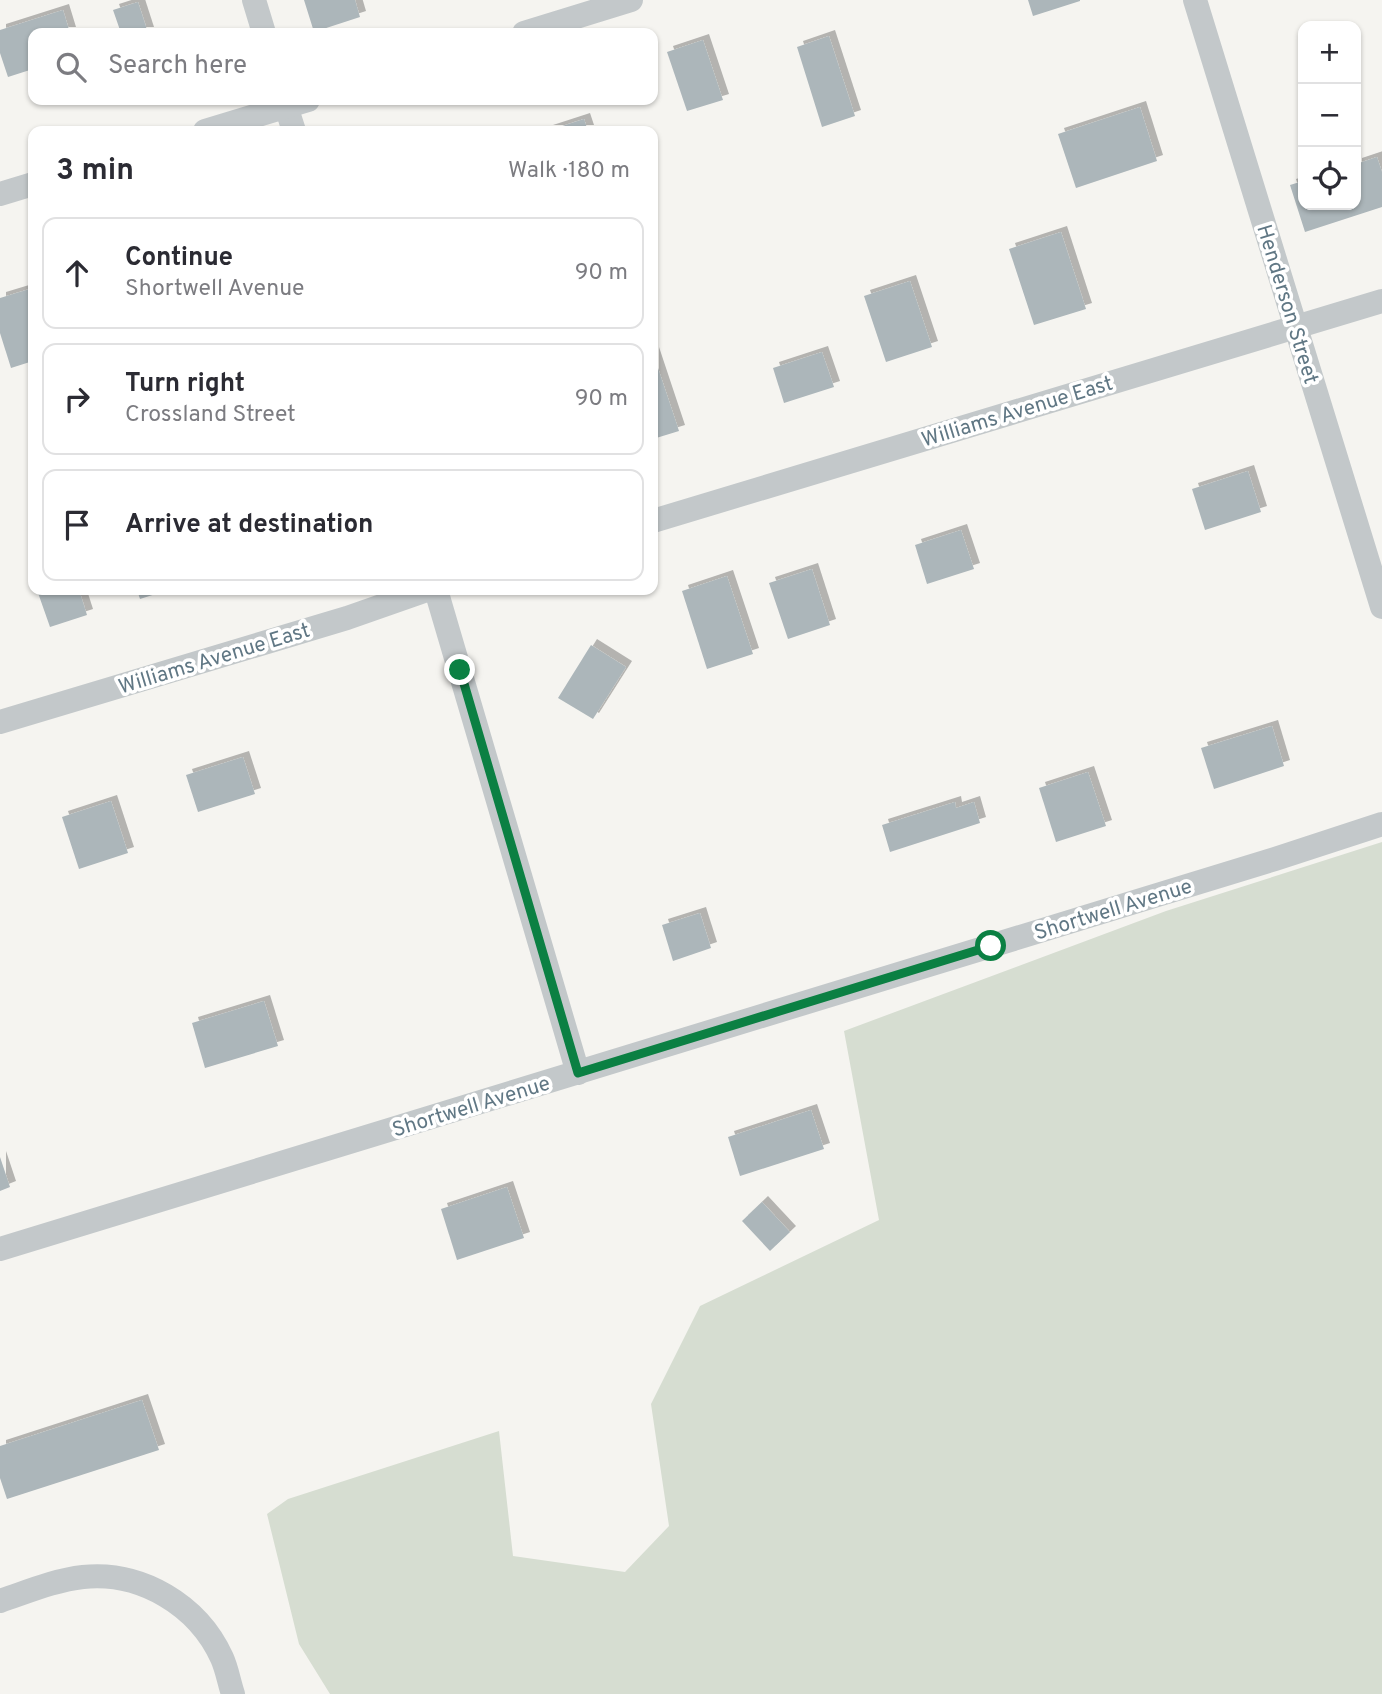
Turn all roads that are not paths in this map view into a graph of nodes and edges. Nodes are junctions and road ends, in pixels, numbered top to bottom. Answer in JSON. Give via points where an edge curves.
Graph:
{"nodes":[{"id":1,"x":254,"y":0,"type":"edge"},
{"id":2,"x":631,"y":0,"type":"edge"},
{"id":3,"x":1195,"y":0,"type":"edge"},
{"id":4,"x":262,"y":28,"type":"edge"},
{"id":5,"x":540,"y":28,"type":"edge"},
{"id":6,"x":284,"y":105,"type":"edge"},
{"id":7,"x":293,"y":105,"type":"edge"},
{"id":8,"x":220,"y":126,"type":"edge"},
{"id":9,"x":294,"y":126,"type":"edge"},
{"id":10,"x":28,"y":186,"type":"edge"},
{"id":11,"x":0,"y":194,"type":"edge"},
{"id":12,"x":1382,"y":301,"type":"edge"},
{"id":13,"x":1295,"y":327,"type":"junction"},
{"id":14,"x":658,"y":520,"type":"edge"},
{"id":15,"x":413,"y":595,"type":"edge"},
{"id":16,"x":437,"y":595,"type":"edge"},
{"id":17,"x":1382,"y":607,"type":"edge"},
{"id":18,"x":0,"y":722,"type":"edge"},
{"id":19,"x":1382,"y":824,"type":"edge"},
{"id":20,"x":578,"y":1073,"type":"junction"},
{"id":21,"x":0,"y":1249,"type":"edge"},
{"id":22,"x":0,"y":1601,"type":"edge"},
{"id":23,"x":233,"y":1694,"type":"edge"}],
"edges":[{"from":1,"to":4,"type":"street"},
{"from":2,"to":5,"type":"street"},
{"from":3,"to":13,"type":"street","name":"Henderson Street"},
{"from":6,"to":8,"type":"street"},
{"from":7,"to":9,"type":"street"},
{"from":10,"to":11,"type":"street"},
{"from":12,"to":13,"type":"street","name":"Williams Avenue East"},
{"from":13,"to":14,"type":"street","name":"Williams Avenue East"},
{"from":13,"to":17,"type":"street","name":"Henderson Street"},
{"from":15,"to":18,"type":"street","name":"Williams Avenue East"},
{"from":16,"to":20,"type":"street"},
{"from":19,"to":20,"type":"street","name":"Shortwell Avenue"},
{"from":20,"to":21,"type":"street","name":"Shortwell Avenue"},
{"from":22,"to":23,"type":"street","via":[[83,1577],[147,1585],[172,1598],[206,1631],[222,1658]]}]}
